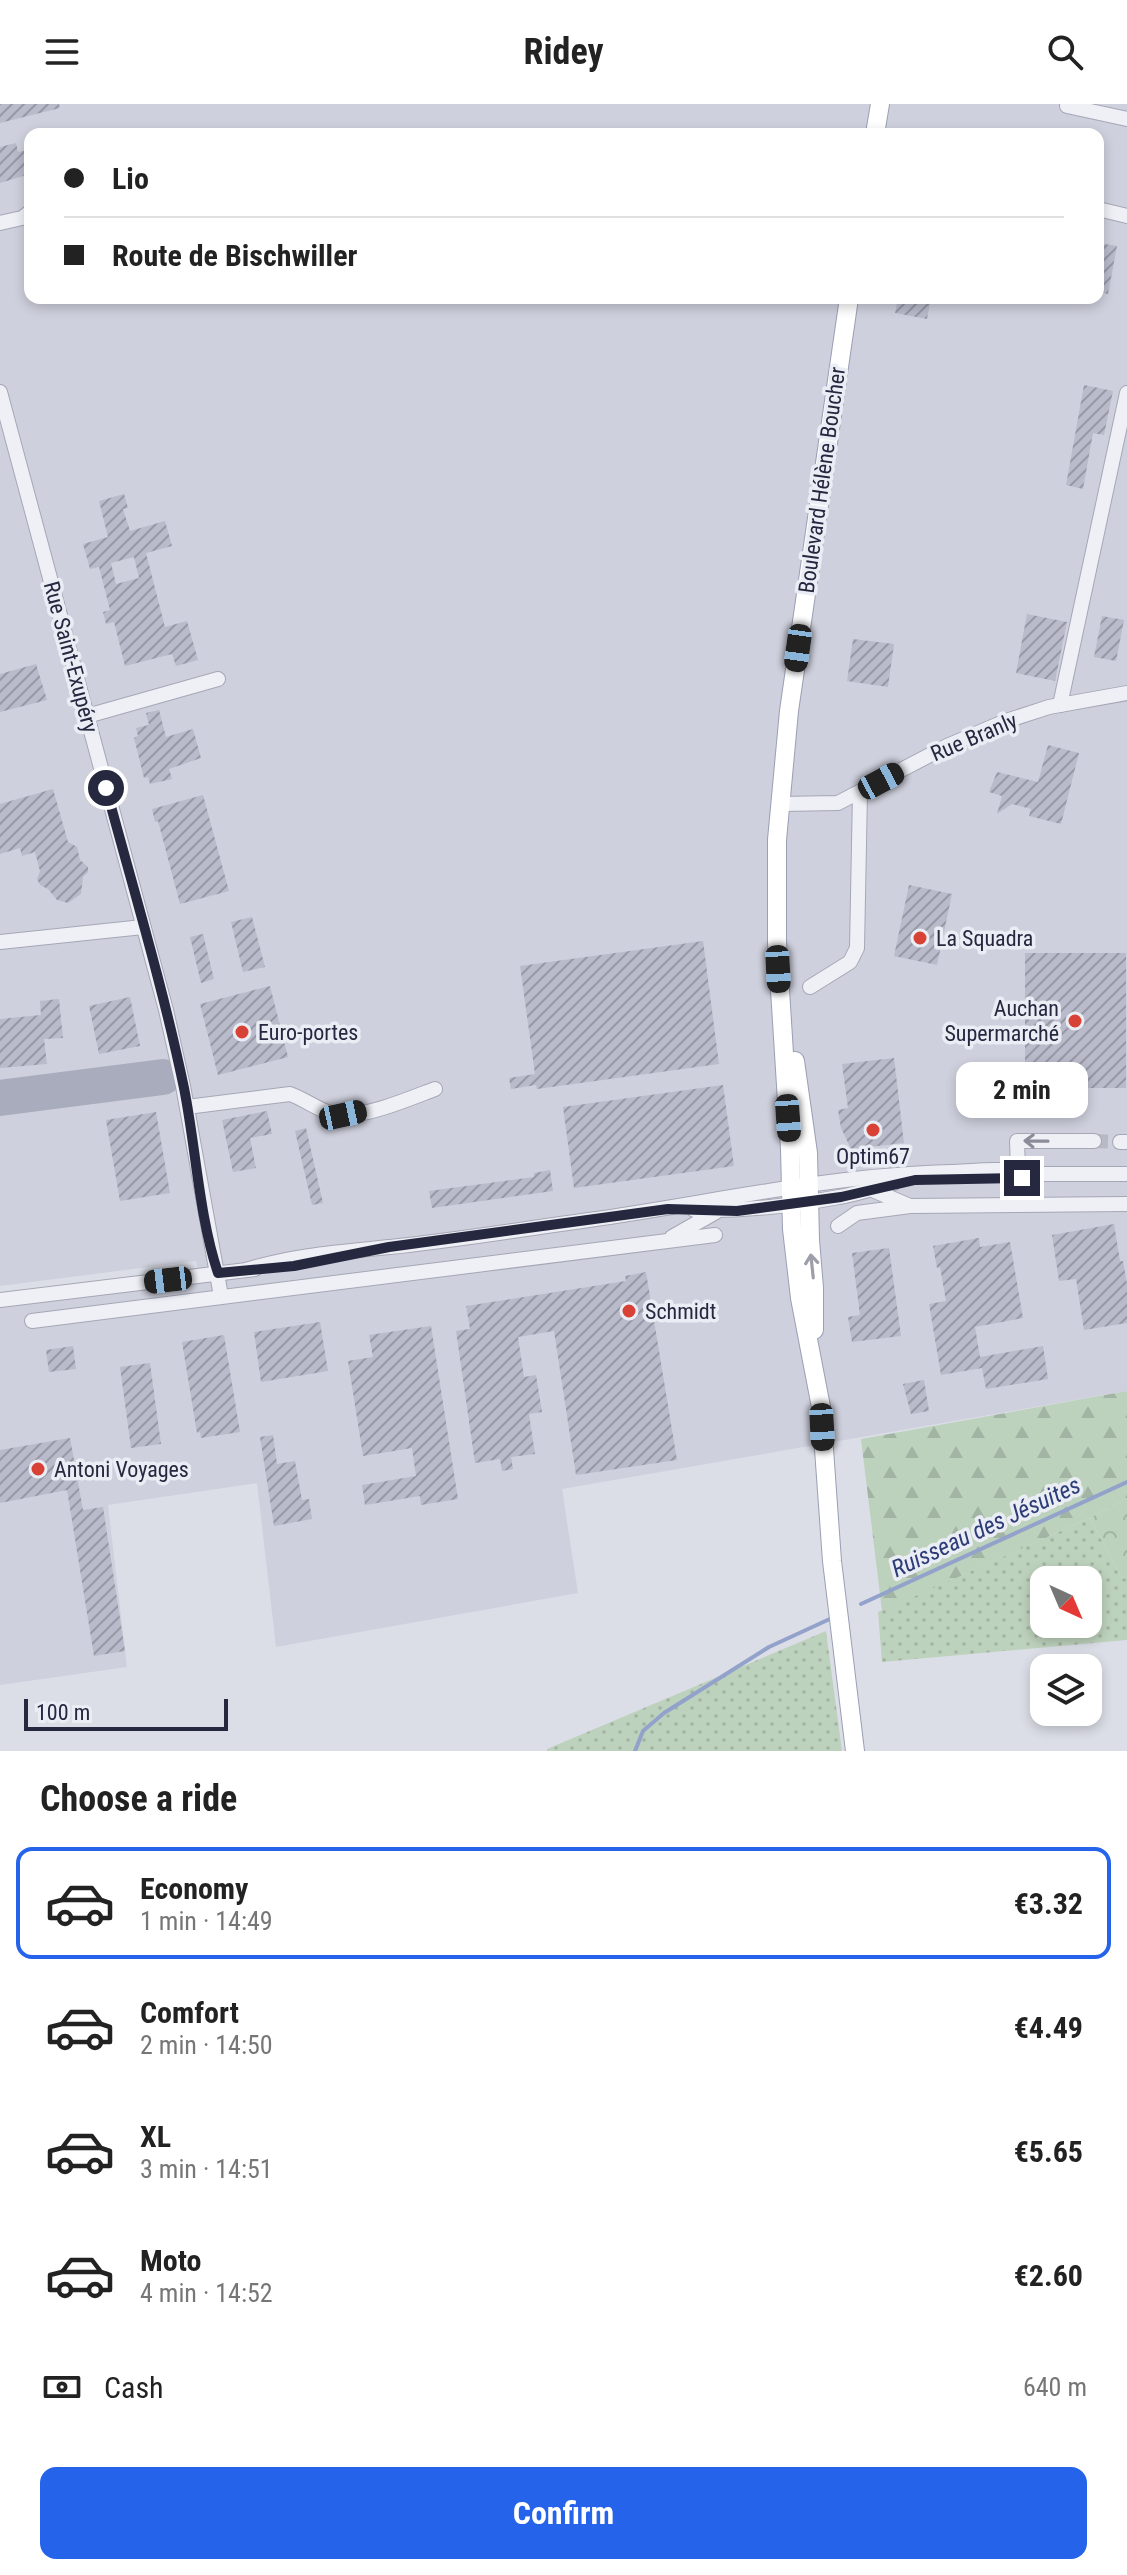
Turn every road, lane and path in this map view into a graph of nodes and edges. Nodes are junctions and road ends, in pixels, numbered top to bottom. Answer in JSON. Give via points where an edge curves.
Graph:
{"nodes":[{"id":1,"x":880,"y":104,"type":"edge"},
{"id":2,"x":1067,"y":106,"type":"dead end"},
{"id":3,"x":1127,"y":119,"type":"edge"},
{"id":4,"x":876,"y":128,"type":"edge"},
{"id":5,"x":1104,"y":210,"type":"edge"},
{"id":6,"x":24,"y":216,"type":"edge"},
{"id":7,"x":1127,"y":216,"type":"edge"},
{"id":8,"x":0,"y":223,"type":"edge"},
{"id":9,"x":848,"y":304,"type":"edge"},
{"id":10,"x":0,"y":392,"type":"edge"},
{"id":11,"x":1127,"y":393,"type":"edge"},
{"id":12,"x":218,"y":679,"type":"dead end"},
{"id":13,"x":1127,"y":693,"type":"edge"},
{"id":14,"x":1060,"y":705,"type":"junction"},
{"id":15,"x":87,"y":716,"type":"junction"},
{"id":16,"x":860,"y":792,"type":"junction"},
{"id":17,"x":781,"y":804,"type":"junction"},
{"id":18,"x":143,"y":927,"type":"junction"},
{"id":19,"x":0,"y":942,"type":"edge"},
{"id":20,"x":810,"y":987,"type":"dead end"},
{"id":21,"x":435,"y":1089,"type":"dead end"},
{"id":22,"x":187,"y":1107,"type":"junction"},
{"id":23,"x":1094,"y":1141,"type":"tunnel mouth"},
{"id":24,"x":1023,"y":1174,"type":"junction"},
{"id":25,"x":1127,"y":1174,"type":"edge"},
{"id":26,"x":870,"y":1189,"type":"junction"},
{"id":27,"x":801,"y":1194,"type":"junction"},
{"id":28,"x":1127,"y":1204,"type":"edge"},
{"id":29,"x":910,"y":1206,"type":"junction"},
{"id":30,"x":668,"y":1209,"type":"junction"},
{"id":31,"x":720,"y":1210,"type":"junction"},
{"id":32,"x":838,"y":1226,"type":"dead end"},
{"id":33,"x":715,"y":1235,"type":"dead end"},
{"id":34,"x":668,"y":1240,"type":"junction"},
{"id":35,"x":218,"y":1273,"type":"junction"},
{"id":36,"x":221,"y":1296,"type":"junction"},
{"id":37,"x":0,"y":1300,"type":"edge"},
{"id":38,"x":32,"y":1321,"type":"dead end"},
{"id":39,"x":855,"y":1751,"type":"edge"}],
"edges":[{"from":1,"to":4,"type":"main road"},
{"from":2,"to":3,"type":"street"},
{"from":5,"to":7,"type":"street"},
{"from":6,"to":8,"type":"street"},
{"from":9,"to":17,"type":"main road","name":"Boulevard Hélène Boucher","via":[[789,711]]},
{"from":10,"to":15,"type":"street","name":"Rue Saint-Exupéry"},
{"from":11,"to":14,"type":"street"},
{"from":12,"to":15,"type":"street"},
{"from":13,"to":14,"type":"street","name":"Rue Branly"},
{"from":14,"to":16,"type":"street","name":"Rue Branly","via":[[973,733]]},
{"from":15,"to":18,"type":"street","name":"Rue Saint-Exupéry"},
{"from":16,"to":17,"type":"street","name":"Rue Branly","via":[[838,803]]},
{"from":16,"to":20,"type":"street","via":[[857,948],[850,962]]},
{"from":17,"to":27,"type":"main road","name":"Boulevard Hélène Boucher","via":[[779,996]]},
{"from":18,"to":19,"type":"street"},
{"from":18,"to":22,"type":"street","name":"Rue Saint-Exupéry"},
{"from":21,"to":22,"type":"street","via":[[343,1115],[290,1094]]},
{"from":22,"to":35,"type":"street","name":"Rue Saint-Exupéry"},
{"from":23,"to":24,"type":"street","one_way":true,"via":[[1017,1141]]},
{"from":24,"to":25,"type":"street"},
{"from":24,"to":26,"type":"street","via":[[915,1180]]},
{"from":24,"to":27,"type":"street","via":[[909,1174]]},
{"from":26,"to":27,"type":"street","via":[[841,1197]]},
{"from":26,"to":29,"type":"street"},
{"from":27,"to":30,"type":"street"},
{"from":27,"to":31,"type":"street","via":[[737,1211]]},
{"from":27,"to":39,"type":"main road","name":"Boulevard Hélène Boucher","via":[[810,1240],[812,1347],[832,1561]]},
{"from":28,"to":29,"type":"street"},
{"from":29,"to":32,"type":"street","via":[[857,1213]]},
{"from":30,"to":31,"type":"street"},
{"from":30,"to":35,"type":"street","via":[[293,1257]]},
{"from":31,"to":34,"type":"street"},
{"from":33,"to":34,"type":"street"},
{"from":34,"to":36,"type":"street"},
{"from":35,"to":36,"type":"street","name":"Rue Saint-Exupéry"},
{"from":35,"to":37,"type":"street"},
{"from":36,"to":38,"type":"street"}]}
